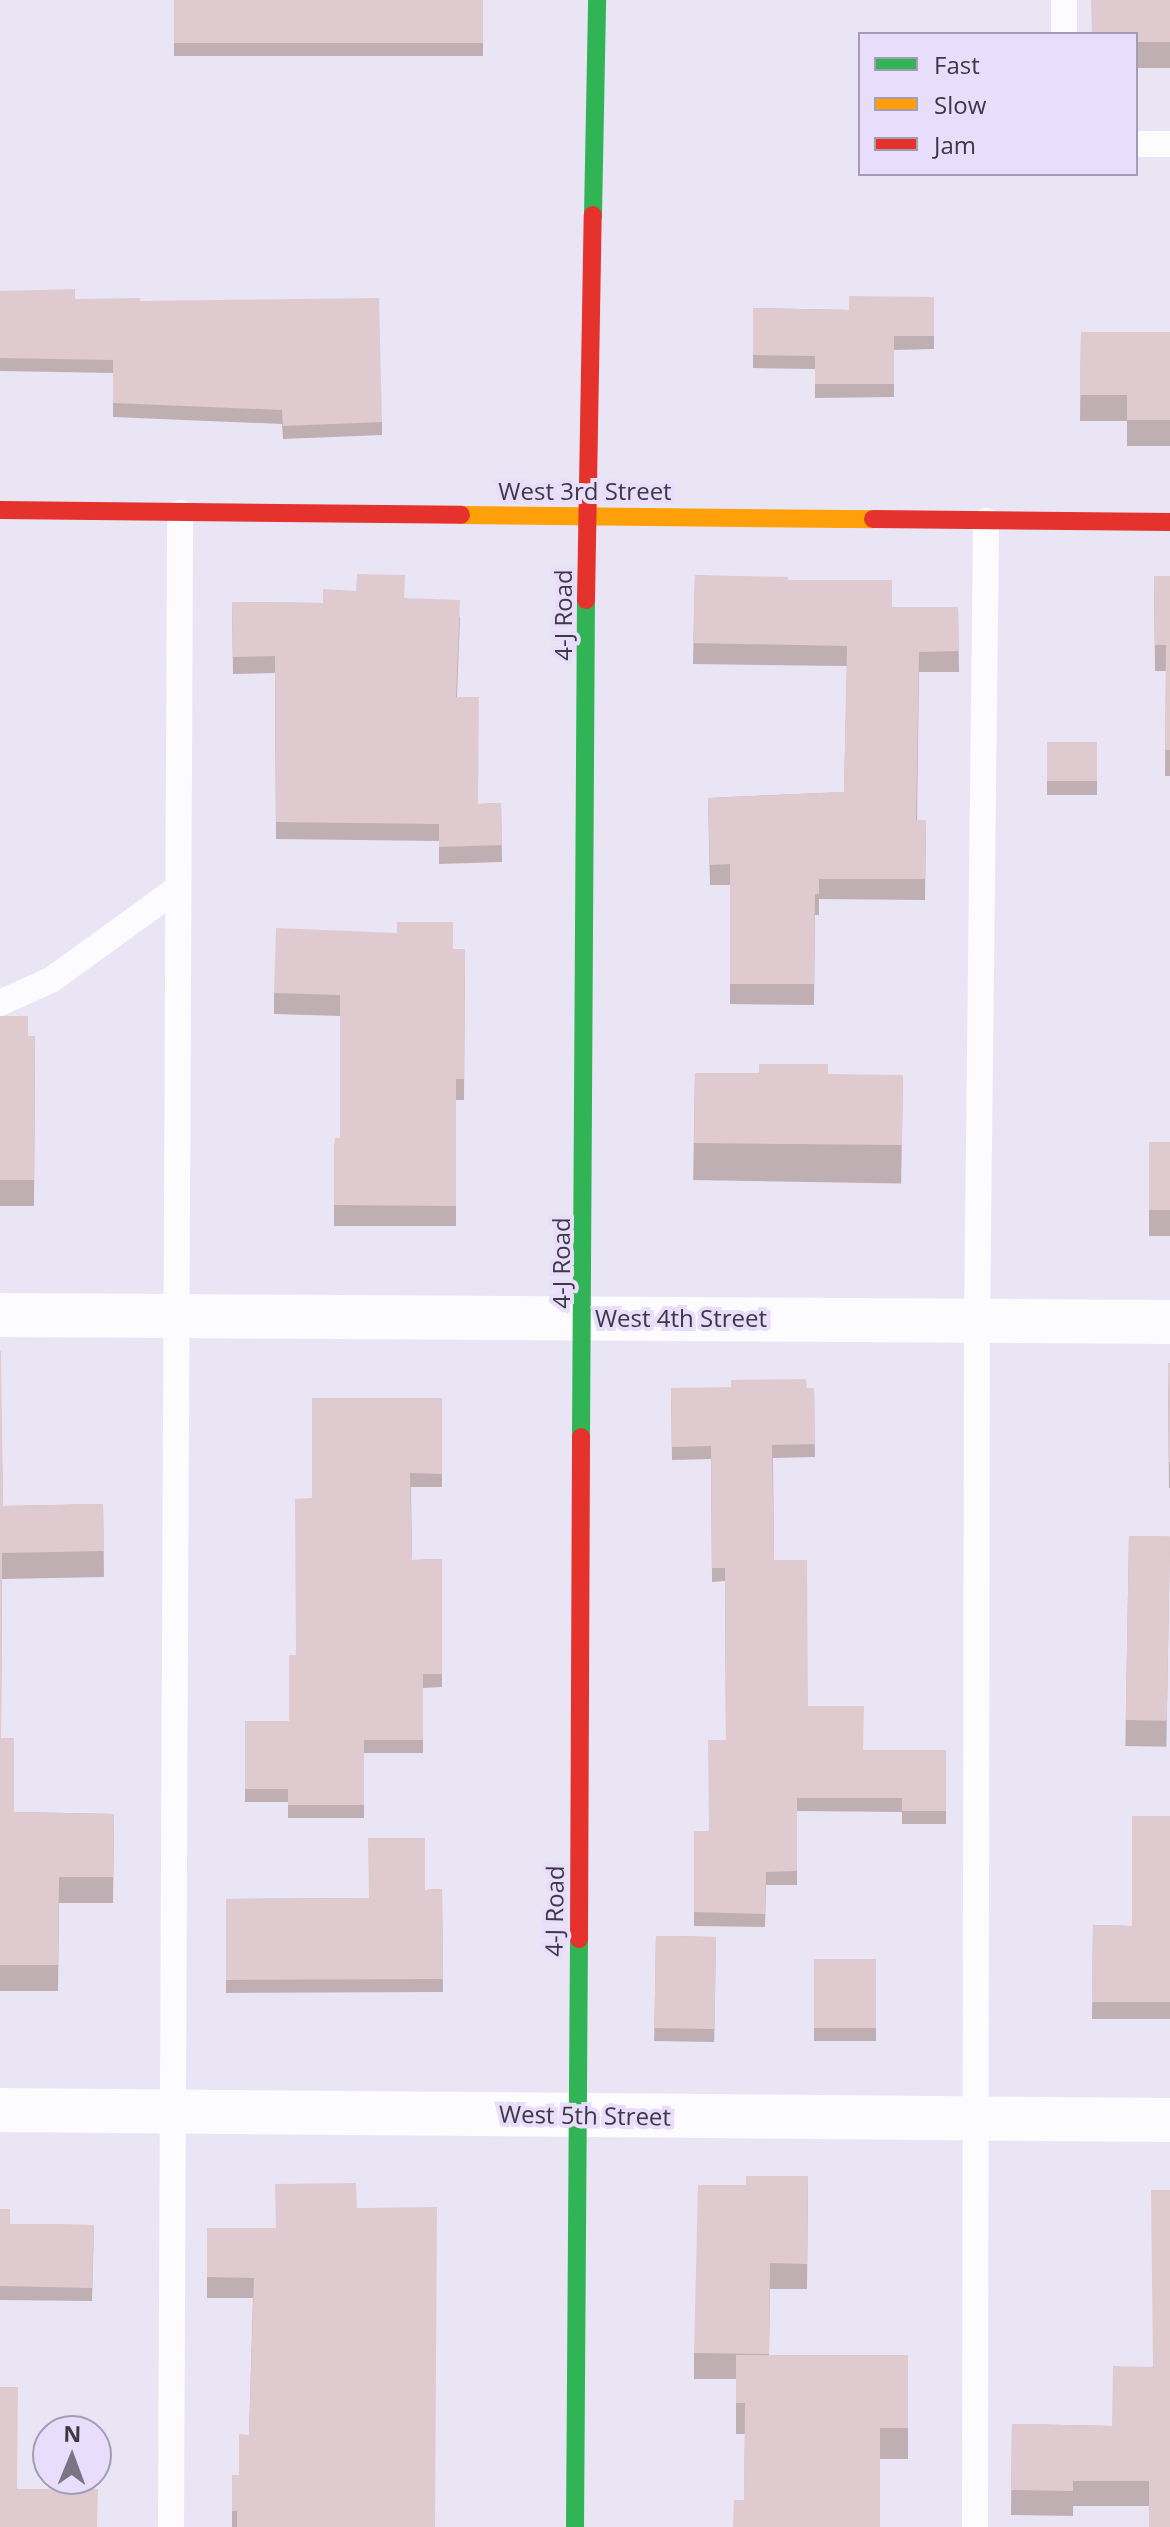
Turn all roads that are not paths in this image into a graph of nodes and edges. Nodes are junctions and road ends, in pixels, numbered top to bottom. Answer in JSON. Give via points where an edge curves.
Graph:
{"nodes":[{"id":1,"x":597,"y":0,"type":"edge"},
{"id":2,"x":1064,"y":0,"type":"edge"},
{"id":3,"x":1064,"y":32,"type":"edge"},
{"id":4,"x":1138,"y":144,"type":"edge"},
{"id":5,"x":1170,"y":144,"type":"edge"},
{"id":6,"x":0,"y":510,"type":"edge"},
{"id":7,"x":180,"y":513,"type":"junction"},
{"id":8,"x":587,"y":514,"type":"junction"},
{"id":9,"x":986,"y":521,"type":"junction"},
{"id":10,"x":1170,"y":522,"type":"edge"},
{"id":11,"x":178,"y":888,"type":"junction"},
{"id":12,"x":0,"y":1003,"type":"edge"},
{"id":13,"x":0,"y":1315,"type":"edge"},
{"id":14,"x":175,"y":1318,"type":"junction"},
{"id":15,"x":585,"y":1318,"type":"junction"},
{"id":16,"x":977,"y":1320,"type":"junction"},
{"id":17,"x":1170,"y":1322,"type":"edge"},
{"id":18,"x":0,"y":2110,"type":"edge"},
{"id":19,"x":173,"y":2111,"type":"junction"},
{"id":20,"x":576,"y":2115,"type":"junction"},
{"id":21,"x":975,"y":2118,"type":"junction"},
{"id":22,"x":1170,"y":2120,"type":"edge"},
{"id":23,"x":171,"y":2527,"type":"edge"},
{"id":24,"x":575,"y":2527,"type":"edge"},
{"id":25,"x":975,"y":2527,"type":"edge"}],
"edges":[{"from":1,"to":8,"type":"main road","name":"4-J Road"},
{"from":2,"to":3,"type":"lane"},
{"from":4,"to":5,"type":"lane"},
{"from":6,"to":7,"type":"main road","name":"West 3rd Street"},
{"from":7,"to":8,"type":"main road","name":"West 3rd Street"},
{"from":7,"to":11,"type":"lane"},
{"from":8,"to":9,"type":"main road","name":"West 3rd Street"},
{"from":8,"to":15,"type":"main road","name":"4-J Road"},
{"from":9,"to":10,"type":"main road","name":"West 3rd Street"},
{"from":9,"to":16,"type":"lane"},
{"from":11,"to":12,"type":"lane","via":[[51,980]]},
{"from":11,"to":14,"type":"lane"},
{"from":13,"to":14,"type":"street","name":"West 4th Street"},
{"from":14,"to":15,"type":"street","name":"West 4th Street"},
{"from":14,"to":19,"type":"lane"},
{"from":15,"to":16,"type":"street","name":"West 4th Street"},
{"from":15,"to":20,"type":"main road","name":"4-J Road"},
{"from":16,"to":17,"type":"street","name":"West 4th Street"},
{"from":16,"to":21,"type":"lane"},
{"from":18,"to":19,"type":"street","name":"West 5th Street"},
{"from":19,"to":20,"type":"street","name":"West 5th Street"},
{"from":19,"to":23,"type":"lane"},
{"from":20,"to":21,"type":"street","name":"West 5th Street"},
{"from":20,"to":24,"type":"main road","name":"4-J Road"},
{"from":21,"to":22,"type":"street","name":"West 5th Street"},
{"from":21,"to":25,"type":"lane"}]}
